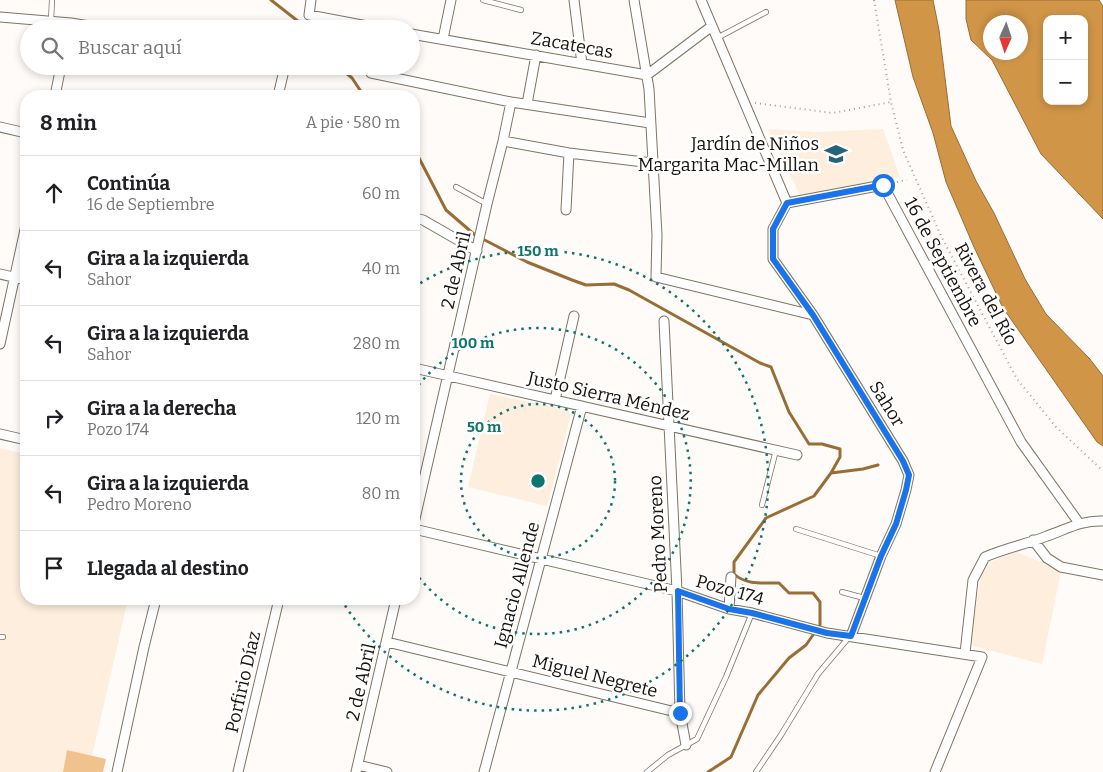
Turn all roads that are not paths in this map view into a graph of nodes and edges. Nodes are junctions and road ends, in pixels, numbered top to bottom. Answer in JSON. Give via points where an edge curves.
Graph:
{"nodes":[{"id":1,"x":52,"y":0,"type":"edge"},
{"id":2,"x":311,"y":0,"type":"edge"},
{"id":3,"x":451,"y":0,"type":"edge"},
{"id":4,"x":483,"y":0,"type":"edge"},
{"id":5,"x":574,"y":0,"type":"edge"},
{"id":6,"x":634,"y":0,"type":"edge"},
{"id":7,"x":701,"y":0,"type":"edge"},
{"id":8,"x":521,"y":10,"type":"dead end"},
{"id":9,"x":766,"y":12,"type":"dead end"},
{"id":10,"x":0,"y":17,"type":"edge"},
{"id":11,"x":38,"y":20,"type":"edge"},
{"id":12,"x":51,"y":20,"type":"edge"},
{"id":13,"x":330,"y":20,"type":"edge"},
{"id":14,"x":712,"y":26,"type":"junction"},
{"id":15,"x":420,"y":35,"type":"edge"},
{"id":16,"x":717,"y":38,"type":"junction"},
{"id":17,"x":443,"y":39,"type":"junction"},
{"id":18,"x":536,"y":56,"type":"junction"},
{"id":19,"x":582,"y":64,"type":"junction"},
{"id":20,"x":59,"y":75,"type":"edge"},
{"id":21,"x":283,"y":75,"type":"edge"},
{"id":22,"x":381,"y":75,"type":"edge"},
{"id":23,"x":647,"y":75,"type":"junction"},
{"id":24,"x":56,"y":90,"type":"edge"},
{"id":25,"x":279,"y":90,"type":"edge"},
{"id":26,"x":511,"y":102,"type":"junction"},
{"id":27,"x":527,"y":104,"type":"junction"},
{"id":28,"x":650,"y":123,"type":"junction"},
{"id":29,"x":0,"y":127,"type":"edge"},
{"id":30,"x":20,"y":132,"type":"edge"},
{"id":31,"x":503,"y":141,"type":"junction"},
{"id":32,"x":570,"y":153,"type":"junction"},
{"id":33,"x":652,"y":163,"type":"junction"},
{"id":34,"x":456,"y":187,"type":"dead end"},
{"id":35,"x":787,"y":203,"type":"junction"},
{"id":36,"x":487,"y":204,"type":"junction"},
{"id":37,"x":566,"y":210,"type":"dead end"},
{"id":38,"x":420,"y":219,"type":"edge"},
{"id":39,"x":478,"y":248,"type":"junction"},
{"id":40,"x":20,"y":253,"type":"edge"},
{"id":41,"x":0,"y":274,"type":"edge"},
{"id":42,"x":15,"y":277,"type":"junction"},
{"id":43,"x":20,"y":278,"type":"edge"},
{"id":44,"x":813,"y":315,"type":"junction"},
{"id":45,"x":574,"y":316,"type":"dead end"},
{"id":46,"x":664,"y":321,"type":"dead end"},
{"id":47,"x":0,"y":344,"type":"edge"},
{"id":48,"x":420,"y":369,"type":"edge"},
{"id":49,"x":448,"y":376,"type":"junction"},
{"id":50,"x":555,"y":400,"type":"junction"},
{"id":51,"x":582,"y":406,"type":"junction"},
{"id":52,"x":668,"y":426,"type":"junction"},
{"id":53,"x":0,"y":434,"type":"edge"},
{"id":54,"x":20,"y":439,"type":"edge"},
{"id":55,"x":776,"y":450,"type":"junction"},
{"id":56,"x":797,"y":455,"type":"dead end"},
{"id":57,"x":420,"y":498,"type":"edge"},
{"id":58,"x":762,"y":506,"type":"dead end"},
{"id":59,"x":1102,"y":521,"type":"edge"},
{"id":60,"x":1079,"y":523,"type":"junction"},
{"id":61,"x":796,"y":529,"type":"dead end"},
{"id":62,"x":420,"y":530,"type":"edge"},
{"id":63,"x":1033,"y":540,"type":"junction"},
{"id":64,"x":881,"y":556,"type":"junction"},
{"id":65,"x":541,"y":559,"type":"junction"},
{"id":66,"x":1103,"y":574,"type":"edge"},
{"id":67,"x":732,"y":577,"type":"dead end"},
{"id":68,"x":678,"y":591,"type":"junction"},
{"id":69,"x":842,"y":592,"type":"dead end"},
{"id":70,"x":864,"y":598,"type":"junction"},
{"id":71,"x":154,"y":605,"type":"edge"},
{"id":72,"x":278,"y":605,"type":"edge"},
{"id":73,"x":395,"y":605,"type":"edge"},
{"id":74,"x":729,"y":609,"type":"junction"},
{"id":75,"x":752,"y":613,"type":"junction"},
{"id":76,"x":851,"y":636,"type":"junction"},
{"id":77,"x":386,"y":642,"type":"junction"},
{"id":78,"x":965,"y":653,"type":"junction"},
{"id":79,"x":510,"y":672,"type":"junction"},
{"id":80,"x":680,"y":713,"type":"junction"},
{"id":81,"x":686,"y":745,"type":"junction"},
{"id":82,"x":357,"y":769,"type":"edge"},
{"id":83,"x":117,"y":772,"type":"edge"},
{"id":84,"x":238,"y":772,"type":"edge"},
{"id":85,"x":387,"y":772,"type":"edge"},
{"id":86,"x":484,"y":772,"type":"edge"},
{"id":87,"x":647,"y":772,"type":"edge"},
{"id":88,"x":756,"y":772,"type":"edge"},
{"id":89,"x":936,"y":772,"type":"edge"}],
"edges":[{"from":1,"to":12,"type":"lane"},
{"from":2,"to":13,"type":"street","via":[[306,16]]},
{"from":3,"to":17,"type":"street"},
{"from":4,"to":8,"type":"lane"},
{"from":5,"to":19,"type":"street"},
{"from":6,"to":23,"type":"street"},
{"from":7,"to":14,"type":"street"},
{"from":9,"to":16,"type":"lane"},
{"from":10,"to":11,"type":"street"},
{"from":14,"to":16,"type":"street"},
{"from":14,"to":23,"type":"street"},
{"from":15,"to":17,"type":"street","name":"Zacatecas"},
{"from":16,"to":35,"type":"street"},
{"from":17,"to":18,"type":"street","name":"Zacatecas"},
{"from":18,"to":19,"type":"street","name":"Zacatecas"},
{"from":18,"to":27,"type":"street"},
{"from":19,"to":23,"type":"street","name":"Zacatecas"},
{"from":20,"to":24,"type":"street"},
{"from":21,"to":25,"type":"street"},
{"from":22,"to":26,"type":"street"},
{"from":23,"to":28,"type":"street"},
{"from":26,"to":27,"type":"street"},
{"from":26,"to":31,"type":"street","name":"2 de Abril"},
{"from":27,"to":28,"type":"street"},
{"from":28,"to":33,"type":"street"},
{"from":29,"to":30,"type":"street"},
{"from":31,"to":32,"type":"street"},
{"from":31,"to":36,"type":"street","name":"2 de Abril"},
{"from":32,"to":33,"type":"street"},
{"from":32,"to":37,"type":"street"},
{"from":33,"to":44,"type":"street","via":[[656,277]]},
{"from":34,"to":36,"type":"lane"},
{"from":35,"to":44,"type":"street","name":"Sahor","via":[[773,229],[773,259]]},
{"from":35,"to":60,"type":"street","name":"16 de Septiembre","via":[[883,185],[1021,442]]},
{"from":36,"to":39,"type":"street","name":"2 de Abril"},
{"from":38,"to":39,"type":"street"},
{"from":39,"to":49,"type":"street","name":"2 de Abril"},
{"from":40,"to":42,"type":"street"},
{"from":41,"to":42,"type":"street"},
{"from":42,"to":43,"type":"street"},
{"from":42,"to":47,"type":"street"},
{"from":44,"to":64,"type":"street","name":"Sahor","via":[[909,475],[896,524]]},
{"from":45,"to":50,"type":"street"},
{"from":46,"to":52,"type":"street","name":"Pedro Moreno"},
{"from":48,"to":49,"type":"street","name":"Justo Sierra Méndez"},
{"from":49,"to":50,"type":"street","name":"Justo Sierra Méndez"},
{"from":49,"to":57,"type":"street","name":"2 de Abril"},
{"from":50,"to":51,"type":"street","name":"Justo Sierra Méndez"},
{"from":51,"to":52,"type":"street","name":"Justo Sierra Méndez"},
{"from":51,"to":65,"type":"street","name":"Ignacio Allende"},
{"from":52,"to":55,"type":"street","name":"Justo Sierra Méndez"},
{"from":52,"to":68,"type":"street","name":"Pedro Moreno"},
{"from":53,"to":54,"type":"street"},
{"from":55,"to":56,"type":"street","name":"Justo Sierra Méndez"},
{"from":55,"to":58,"type":"lane"},
{"from":59,"to":60,"type":"street"},
{"from":60,"to":63,"type":"street"},
{"from":61,"to":64,"type":"lane"},
{"from":62,"to":65,"type":"street","name":"Pozo 174"},
{"from":63,"to":66,"type":"street","via":[[1047,558],[1061,567]]},
{"from":63,"to":78,"type":"street","via":[[985,557],[973,580]]},
{"from":64,"to":70,"type":"street","name":"Sahor"},
{"from":65,"to":68,"type":"street","name":"Pozo 174"},
{"from":65,"to":79,"type":"street","name":"Ignacio Allende"},
{"from":67,"to":74,"type":"street"},
{"from":68,"to":74,"type":"street","name":"Pozo 174"},
{"from":68,"to":80,"type":"street","name":"Pedro Moreno"},
{"from":69,"to":70,"type":"lane"},
{"from":70,"to":76,"type":"street","name":"Sahor"},
{"from":71,"to":83,"type":"street"},
{"from":72,"to":84,"type":"street","name":"Porfirio Díaz"},
{"from":73,"to":77,"type":"street","name":"2 de Abril"},
{"from":74,"to":75,"type":"street","name":"Pozo 174"},
{"from":75,"to":76,"type":"street","name":"Pozo 174","via":[[827,633]]},
{"from":75,"to":81,"type":"lane","via":[[696,739]]},
{"from":76,"to":78,"type":"street","name":"Pozo 174"},
{"from":76,"to":88,"type":"lane","via":[[818,674]]},
{"from":77,"to":79,"type":"street","name":"Miguel Negrete"},
{"from":77,"to":82,"type":"street","name":"2 de Abril"},
{"from":78,"to":89,"type":"street","name":"Pozo 174","via":[[982,657]]},
{"from":79,"to":80,"type":"street","name":"Miguel Negrete"},
{"from":79,"to":86,"type":"street","name":"Ignacio Allende"},
{"from":80,"to":81,"type":"street","name":"Pedro Moreno"},
{"from":81,"to":87,"type":"lane"},
{"from":82,"to":85,"type":"street"}]}
